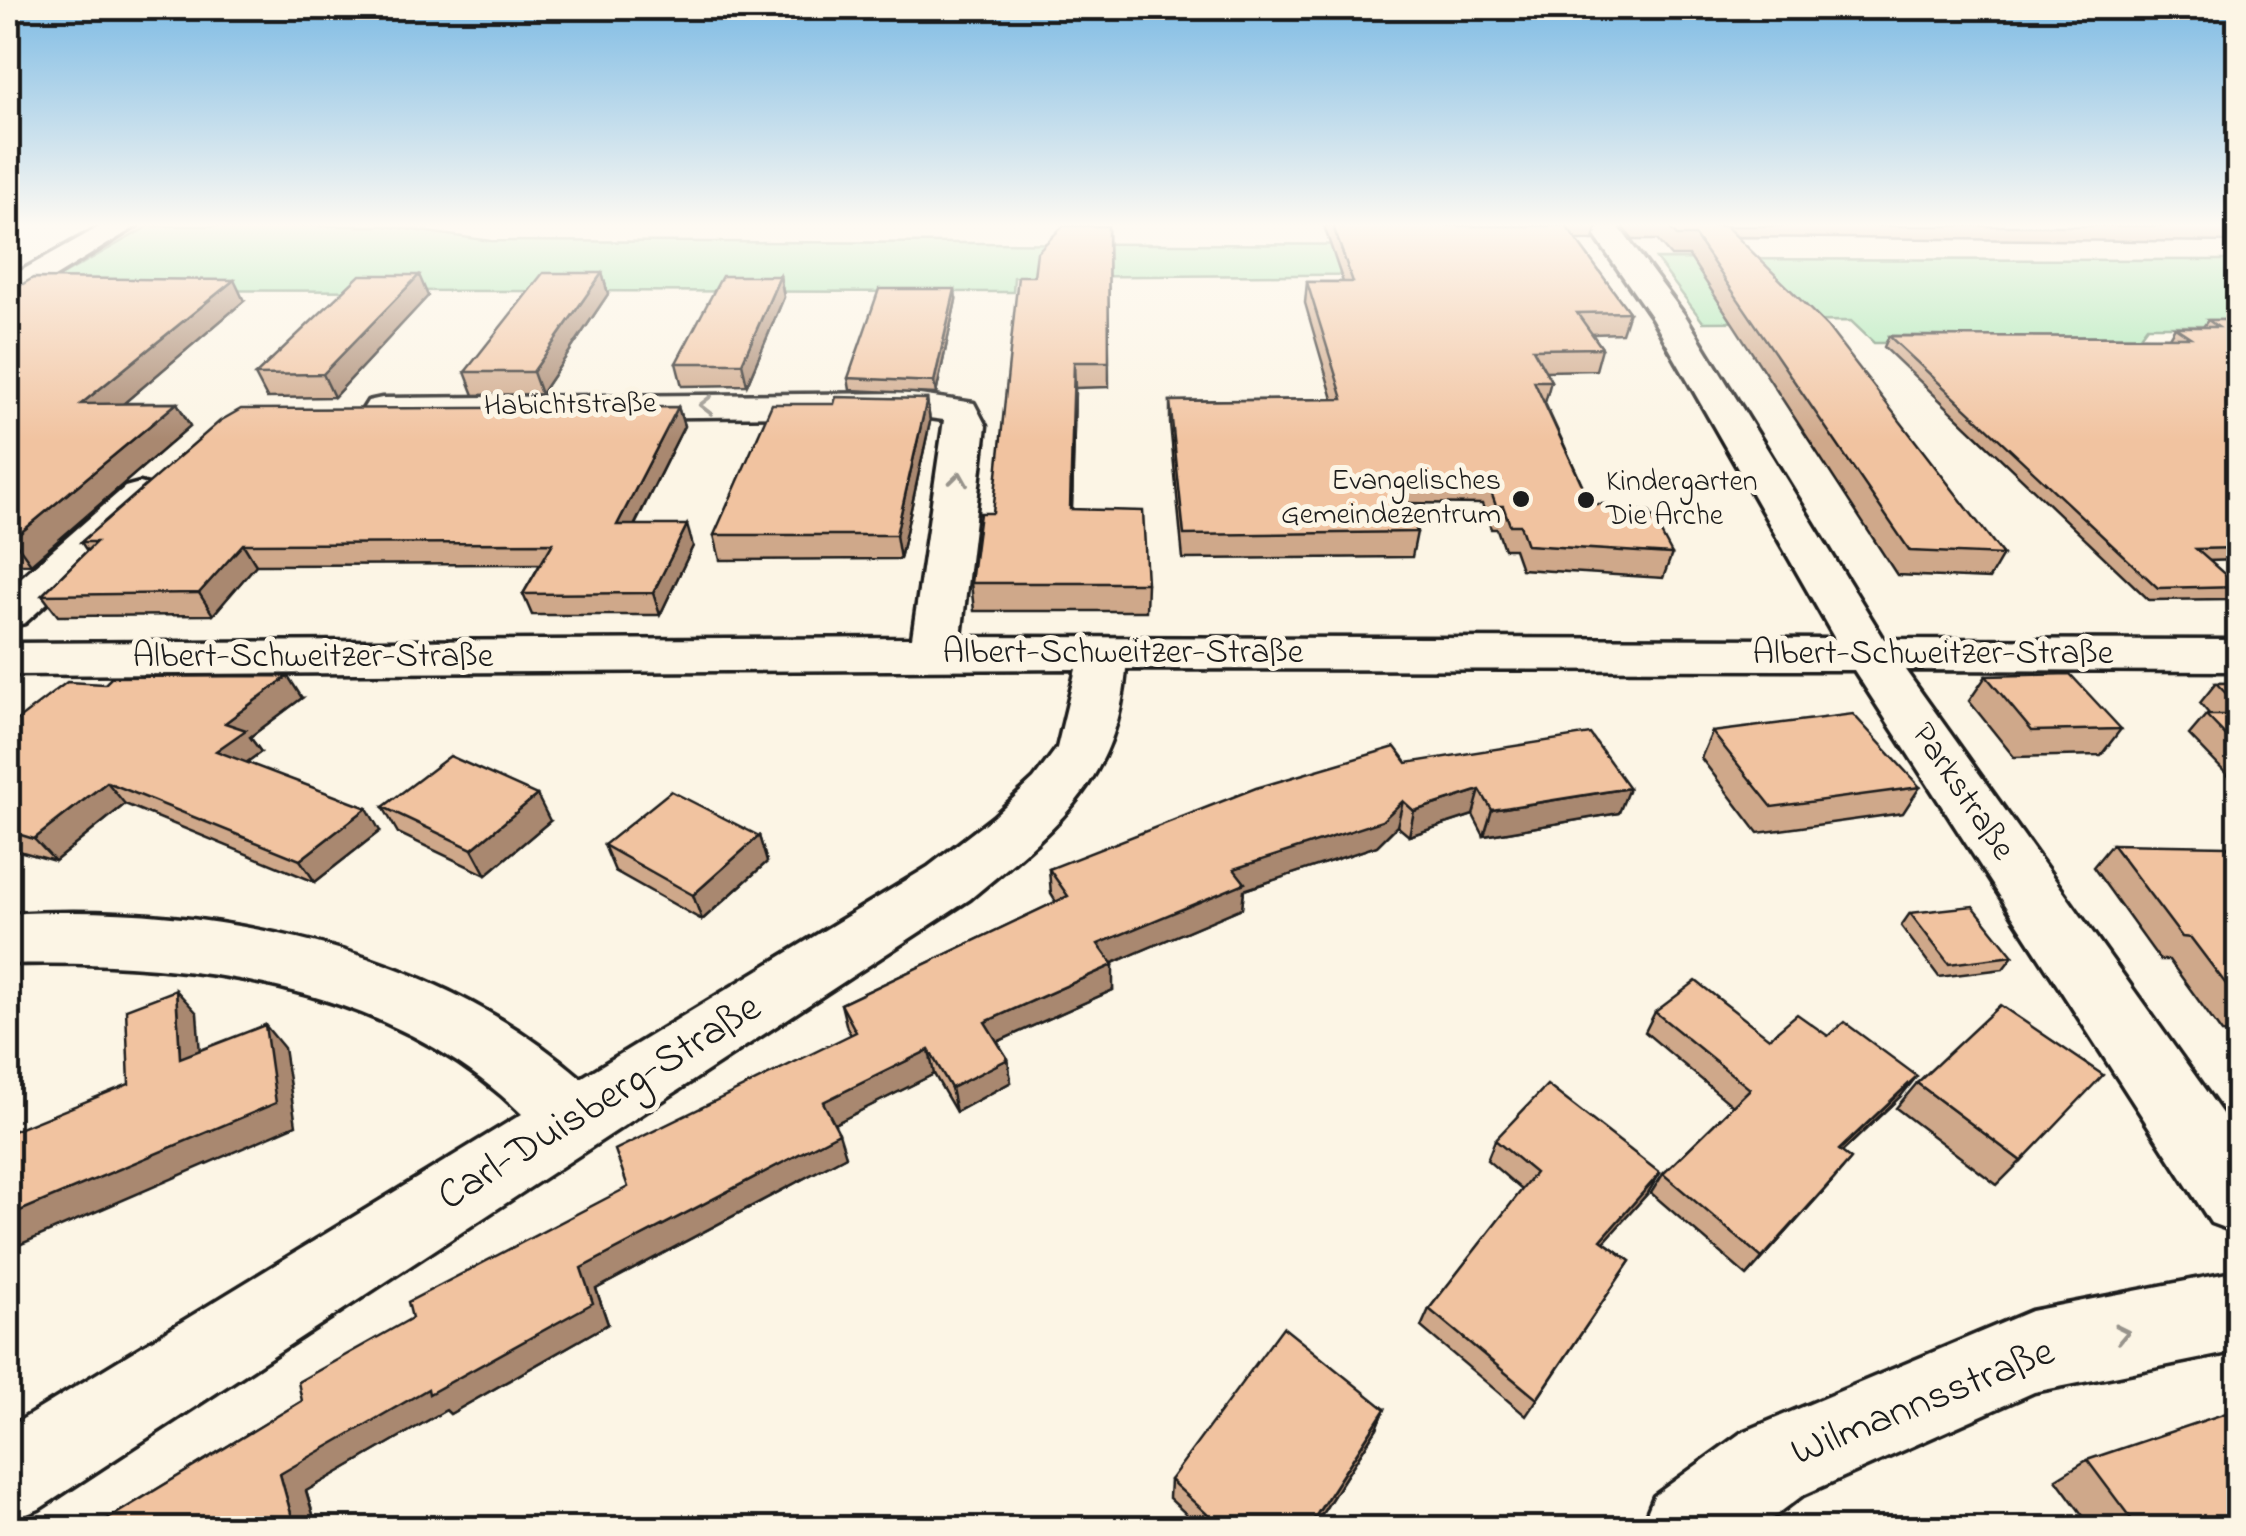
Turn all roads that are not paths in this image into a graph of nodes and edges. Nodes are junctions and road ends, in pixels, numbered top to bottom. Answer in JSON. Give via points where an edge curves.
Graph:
{"nodes":[{"id":1,"x":1656,"y":298,"type":"edge"},
{"id":2,"x":337,"y":410,"type":"edge"},
{"id":3,"x":162,"y":477,"type":"edge"},
{"id":4,"x":8,"y":613,"type":"edge"},
{"id":5,"x":934,"y":653,"type":"junction"},
{"id":6,"x":1102,"y":653,"type":"junction"},
{"id":7,"x":1868,"y":654,"type":"junction"},
{"id":8,"x":2238,"y":654,"type":"edge"},
{"id":9,"x":8,"y":658,"type":"edge"},
{"id":10,"x":8,"y":939,"type":"edge"},
{"id":11,"x":576,"y":1118,"type":"junction"},
{"id":12,"x":2238,"y":1198,"type":"edge"},
{"id":13,"x":2238,"y":1311,"type":"edge"},
{"id":14,"x":8,"y":1478,"type":"edge"},
{"id":15,"x":1686,"y":1528,"type":"edge"}],
"edges":[{"from":1,"to":7,"type":"street","name":"Parkstraße"},
{"from":5,"to":2,"type":"street","name":"Habichtstraße","one_way":true,"via":[[966,426],[960,411],[906,404]]},
{"from":3,"to":4,"type":"street"},
{"from":5,"to":6,"type":"street","name":"Albert-Schweitzer-Straße"},
{"from":5,"to":9,"type":"street","name":"Albert-Schweitzer-Straße"},
{"from":6,"to":7,"type":"street","name":"Albert-Schweitzer-Straße"},
{"from":6,"to":11,"type":"street","name":"Carl-Duisberg-Straße","via":[[1093,724],[1082,753],[1044,804],[949,883]]},
{"from":7,"to":8,"type":"street","name":"Albert-Schweitzer-Straße"},
{"from":7,"to":12,"type":"street","name":"Parkstraße"},
{"from":10,"to":11,"type":"street","via":[[175,941],[332,972],[485,1042]]},
{"from":11,"to":14,"type":"street","name":"Carl-Duisberg-Straße"},
{"from":15,"to":13,"type":"street","name":"Wilmannsstraße","one_way":true,"via":[[1772,1464],[2031,1352]]}]}
